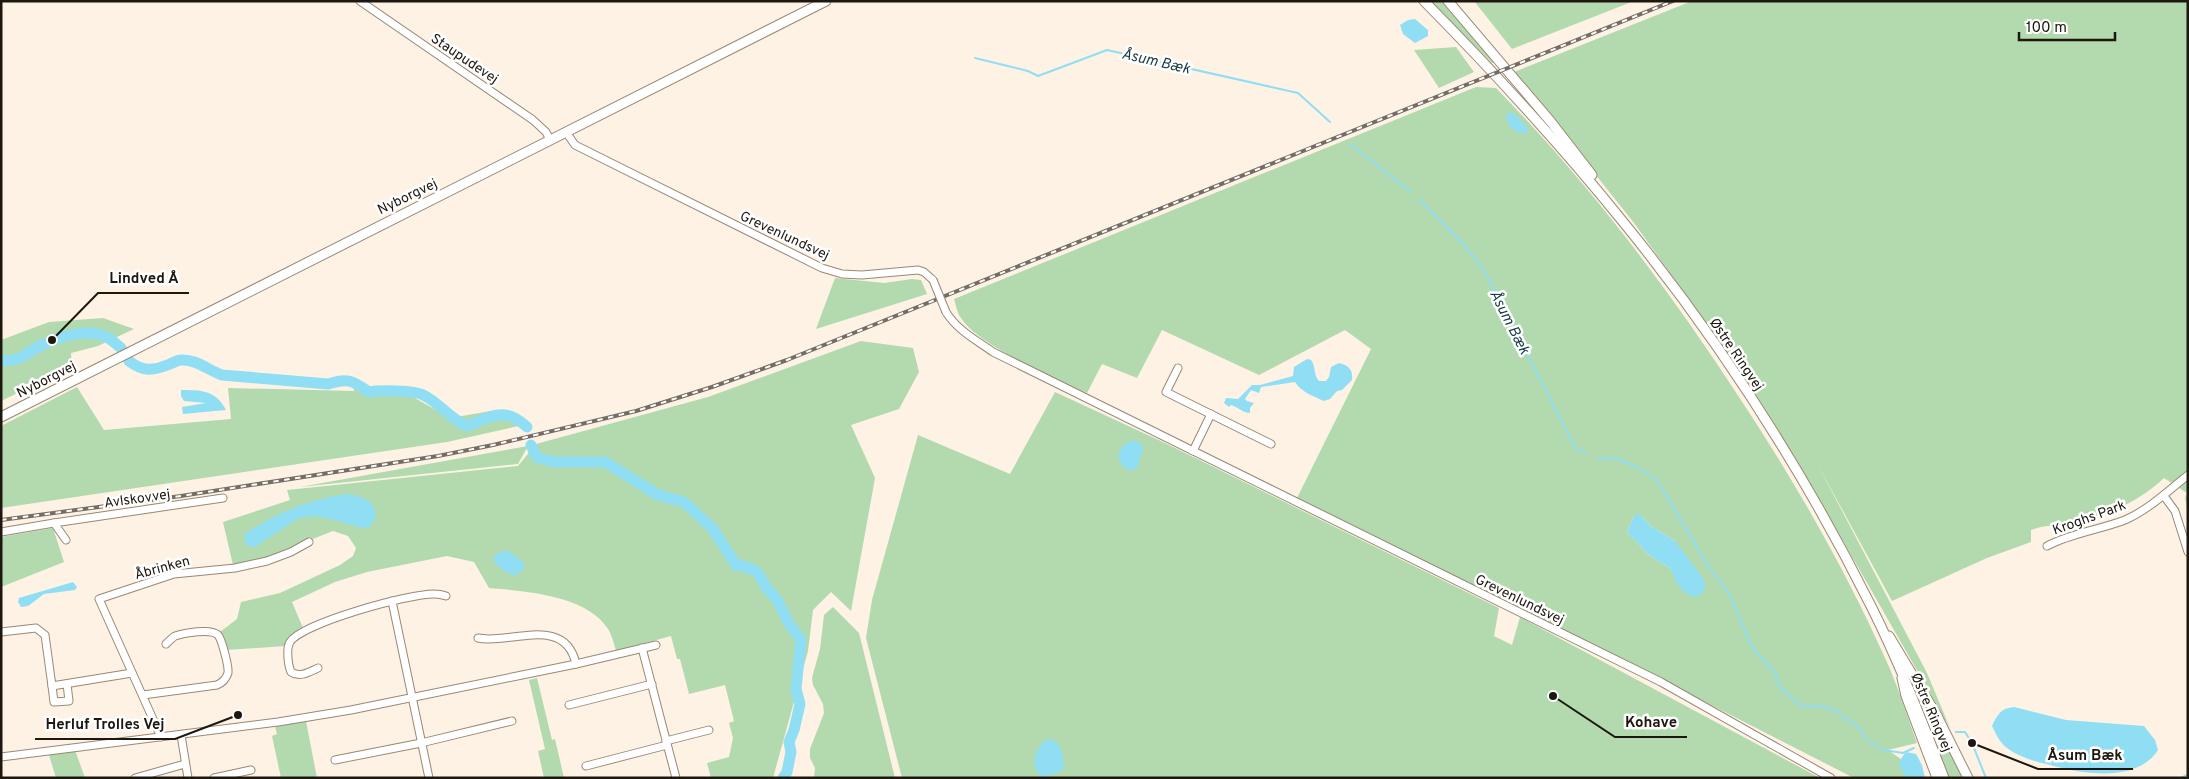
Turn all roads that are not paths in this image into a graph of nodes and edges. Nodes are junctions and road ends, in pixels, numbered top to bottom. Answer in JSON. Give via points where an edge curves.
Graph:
{"nodes":[{"id":1,"x":360,"y":1,"type":"edge"},
{"id":2,"x":826,"y":1,"type":"edge"},
{"id":3,"x":1419,"y":1,"type":"edge"},
{"id":4,"x":1424,"y":1,"type":"edge"},
{"id":5,"x":1448,"y":1,"type":"edge"},
{"id":6,"x":1445,"y":23,"type":"junction"},
{"id":7,"x":566,"y":132,"type":"junction"},
{"id":8,"x":550,"y":140,"type":"junction"},
{"id":9,"x":1626,"y":225,"type":"junction"},
{"id":10,"x":1178,"y":368,"type":"dead end"},
{"id":11,"x":1211,"y":414,"type":"junction"},
{"id":12,"x":1,"y":417,"type":"edge"},
{"id":13,"x":1271,"y":444,"type":"dead end"},
{"id":14,"x":1193,"y":451,"type":"junction"},
{"id":15,"x":2188,"y":475,"type":"edge"},
{"id":16,"x":2164,"y":496,"type":"junction"},
{"id":17,"x":223,"y":498,"type":"dead end"},
{"id":18,"x":54,"y":523,"type":"junction"},
{"id":19,"x":1,"y":532,"type":"edge"},
{"id":20,"x":66,"y":540,"type":"dead end"},
{"id":21,"x":309,"y":542,"type":"dead end"},
{"id":22,"x":2048,"y":546,"type":"dead end"},
{"id":23,"x":2188,"y":552,"type":"edge"},
{"id":24,"x":446,"y":596,"type":"dead end"},
{"id":25,"x":392,"y":601,"type":"junction"},
{"id":26,"x":1873,"y":609,"type":"junction"},
{"id":27,"x":1,"y":632,"type":"edge"},
{"id":28,"x":478,"y":638,"type":"dead end"},
{"id":29,"x":166,"y":644,"type":"dead end"},
{"id":30,"x":656,"y":645,"type":"dead end"},
{"id":31,"x":642,"y":648,"type":"junction"},
{"id":32,"x":576,"y":664,"type":"junction"},
{"id":33,"x":318,"y":668,"type":"dead end"},
{"id":34,"x":1900,"y":670,"type":"junction"},
{"id":35,"x":132,"y":673,"type":"junction"},
{"id":36,"x":67,"y":684,"type":"junction"},
{"id":37,"x":652,"y":684,"type":"junction"},
{"id":38,"x":52,"y":686,"type":"junction"},
{"id":39,"x":143,"y":695,"type":"junction"},
{"id":40,"x":411,"y":699,"type":"junction"},
{"id":41,"x":569,"y":705,"type":"dead end"},
{"id":42,"x":512,"y":721,"type":"dead end"},
{"id":43,"x":709,"y":730,"type":"dead end"},
{"id":44,"x":181,"y":735,"type":"junction"},
{"id":45,"x":162,"y":737,"type":"junction"},
{"id":46,"x":421,"y":743,"type":"junction"},
{"id":47,"x":667,"y":743,"type":"junction"},
{"id":48,"x":1,"y":757,"type":"edge"},
{"id":49,"x":335,"y":760,"type":"dead end"},
{"id":50,"x":185,"y":764,"type":"junction"},
{"id":51,"x":586,"y":766,"type":"dead end"},
{"id":52,"x":251,"y":770,"type":"dead end"},
{"id":53,"x":135,"y":778,"type":"edge"},
{"id":54,"x":188,"y":778,"type":"edge"},
{"id":55,"x":214,"y":778,"type":"edge"},
{"id":56,"x":429,"y":778,"type":"edge"},
{"id":57,"x":676,"y":778,"type":"edge"},
{"id":58,"x":1830,"y":778,"type":"edge"},
{"id":59,"x":1936,"y":778,"type":"edge"},
{"id":60,"x":1944,"y":778,"type":"edge"},
{"id":61,"x":1968,"y":778,"type":"edge"}],
"edges":[{"from":1,"to":8,"type":"street","name":"Staupudevej","via":[[533,120]]},
{"from":2,"to":7,"type":"main road","name":"Nyborgvej"},
{"from":3,"to":6,"type":"main road"},
{"from":4,"to":6,"type":"main road","name":"Østre Ringvej"},
{"from":5,"to":9,"type":"main road","via":[[1551,122]]},
{"from":6,"to":9,"type":"main road","name":"Østre Ringvej","via":[[1583,173]]},
{"from":7,"to":8,"type":"main road","name":"Nyborgvej"},
{"from":7,"to":14,"type":"street","name":"Grevenlundsvej","bridge":true,"via":[[575,145],[822,268],[862,275],[924,272],[933,280],[952,321],[993,352]]},
{"from":8,"to":12,"type":"main road","name":"Nyborgvej"},
{"from":9,"to":26,"type":"main road","name":"Østre Ringvej","via":[[1719,349],[1766,422]]},
{"from":10,"to":11,"type":"street","via":[[1166,392]]},
{"from":11,"to":13,"type":"street"},
{"from":11,"to":14,"type":"street"},
{"from":14,"to":58,"type":"street","name":"Grevenlundsvej","via":[[1662,682]]},
{"from":15,"to":16,"type":"street","name":"Kroghs Park"},
{"from":16,"to":22,"type":"street","name":"Kroghs Park","via":[[2126,520],[2060,539]]},
{"from":16,"to":23,"type":"street","via":[[2175,511]]},
{"from":17,"to":18,"type":"street","name":"Avlskovvej"},
{"from":18,"to":19,"type":"street","name":"Avlskovvej"},
{"from":18,"to":20,"type":"street"},
{"from":21,"to":35,"type":"street","name":"Åbrinken","via":[[267,561],[235,568],[174,574],[99,599]]},
{"from":24,"to":25,"type":"street","via":[[434,594]]},
{"from":25,"to":33,"type":"street","via":[[354,612],[295,637],[288,647],[291,672],[304,674]]},
{"from":25,"to":40,"type":"street"},
{"from":26,"to":34,"type":"main road","name":"Østre Ringvej"},
{"from":26,"to":61,"type":"main road","via":[[1915,677]]},
{"from":27,"to":38,"type":"street","via":[[36,628],[44,635]]},
{"from":28,"to":32,"type":"street","via":[[488,640],[528,634],[546,636],[569,647]]},
{"from":29,"to":39,"type":"street","via":[[174,637],[213,632],[222,642],[228,670],[226,677],[218,685]]},
{"from":30,"to":31,"type":"street"},
{"from":31,"to":32,"type":"street"},
{"from":31,"to":37,"type":"street"},
{"from":32,"to":40,"type":"street"},
{"from":34,"to":59,"type":"street","via":[[1905,696]]},
{"from":34,"to":60,"type":"main road","name":"Østre Ringvej"},
{"from":35,"to":36,"type":"street"},
{"from":35,"to":39,"type":"street","name":"Åbrinken"},
{"from":36,"to":38,"type":"street"},
{"from":36,"to":38,"type":"street","via":[[69,701],[54,702]]},
{"from":37,"to":41,"type":"street"},
{"from":37,"to":47,"type":"street"},
{"from":39,"to":45,"type":"street","name":"Åbrinken"},
{"from":40,"to":44,"type":"street"},
{"from":40,"to":46,"type":"street"},
{"from":42,"to":46,"type":"street"},
{"from":43,"to":47,"type":"street"},
{"from":44,"to":45,"type":"street"},
{"from":44,"to":50,"type":"street"},
{"from":45,"to":48,"type":"street"},
{"from":46,"to":49,"type":"street"},
{"from":46,"to":56,"type":"street"},
{"from":47,"to":51,"type":"street"},
{"from":47,"to":57,"type":"street"},
{"from":50,"to":53,"type":"street"},
{"from":50,"to":54,"type":"street"},
{"from":52,"to":55,"type":"street"}]}
